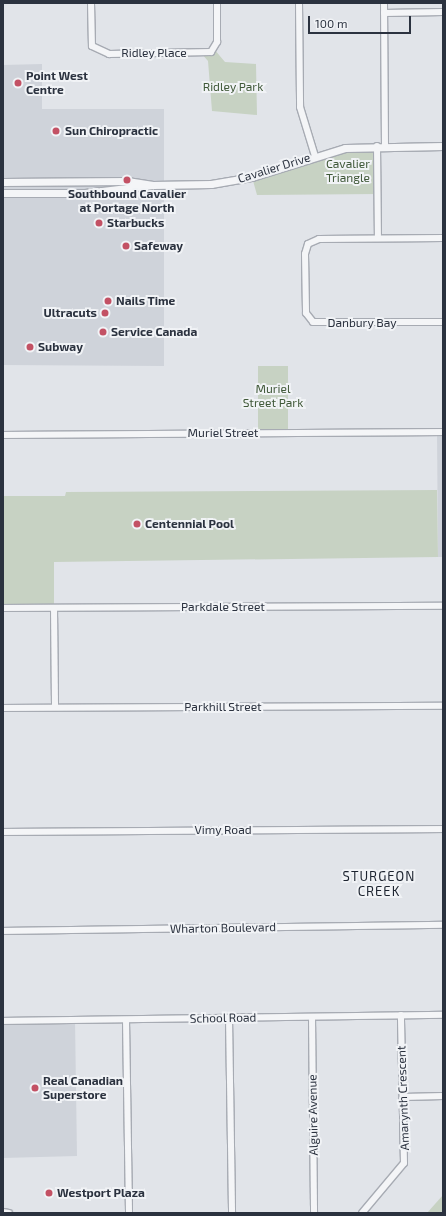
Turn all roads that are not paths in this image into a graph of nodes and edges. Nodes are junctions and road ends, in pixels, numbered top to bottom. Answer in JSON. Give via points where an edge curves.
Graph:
{"nodes":[{"id":1,"x":91,"y":3,"type":"edge"},
{"id":2,"x":217,"y":3,"type":"edge"},
{"id":3,"x":299,"y":3,"type":"edge"},
{"id":4,"x":384,"y":3,"type":"edge"},
{"id":5,"x":384,"y":12,"type":"junction"},
{"id":6,"x":443,"y":12,"type":"edge"},
{"id":7,"x":381,"y":146,"type":"junction"},
{"id":8,"x":443,"y":146,"type":"edge"},
{"id":9,"x":315,"y":156,"type":"junction"},
{"id":10,"x":3,"y":182,"type":"edge"},
{"id":11,"x":153,"y":185,"type":"junction"},
{"id":12,"x":3,"y":193,"type":"edge"},
{"id":13,"x":378,"y":238,"type":"junction"},
{"id":14,"x":443,"y":238,"type":"edge"},
{"id":15,"x":443,"y":322,"type":"edge"},
{"id":16,"x":443,"y":432,"type":"edge"},
{"id":17,"x":3,"y":435,"type":"edge"},
{"id":18,"x":443,"y":606,"type":"edge"},
{"id":19,"x":3,"y":608,"type":"edge"},
{"id":20,"x":54,"y":608,"type":"junction"},
{"id":21,"x":443,"y":706,"type":"edge"},
{"id":22,"x":55,"y":707,"type":"junction"},
{"id":23,"x":3,"y":708,"type":"edge"},
{"id":24,"x":443,"y":828,"type":"edge"},
{"id":25,"x":3,"y":832,"type":"edge"},
{"id":26,"x":443,"y":925,"type":"edge"},
{"id":27,"x":3,"y":931,"type":"edge"},
{"id":28,"x":401,"y":1015,"type":"junction"},
{"id":29,"x":443,"y":1015,"type":"edge"},
{"id":30,"x":312,"y":1017,"type":"junction"},
{"id":31,"x":229,"y":1018,"type":"junction"},
{"id":32,"x":126,"y":1020,"type":"junction"},
{"id":33,"x":3,"y":1021,"type":"edge"},
{"id":34,"x":443,"y":1096,"type":"edge"},
{"id":35,"x":403,"y":1097,"type":"junction"},
{"id":36,"x":3,"y":1212,"type":"edge"},
{"id":37,"x":9,"y":1213,"type":"edge"},
{"id":38,"x":129,"y":1213,"type":"edge"},
{"id":39,"x":232,"y":1213,"type":"edge"},
{"id":40,"x":314,"y":1213,"type":"edge"},
{"id":41,"x":362,"y":1213,"type":"edge"}],
"edges":[{"from":1,"to":2,"type":"street","name":"Ridley Place","via":[[92,46],[109,54],[211,52],[217,42]]},
{"from":3,"to":9,"type":"street","via":[[300,107]]},
{"from":4,"to":5,"type":"street"},
{"from":5,"to":6,"type":"street"},
{"from":5,"to":7,"type":"street"},
{"from":7,"to":8,"type":"street","name":"Cavalier Drive"},
{"from":7,"to":9,"type":"street","name":"Cavalier Drive","via":[[345,148]]},
{"from":7,"to":13,"type":"street"},
{"from":9,"to":11,"type":"street","name":"Cavalier Drive","via":[[222,183]]},
{"from":10,"to":11,"type":"street","name":"Cavalier Drive","via":[[127,181]]},
{"from":11,"to":12,"type":"street","name":"Cavalier Drive","via":[[85,194]]},
{"from":13,"to":14,"type":"street","name":"Danbury Bay"},
{"from":13,"to":15,"type":"street","name":"Danbury Bay","via":[[319,239],[308,244],[305,254],[306,306],[310,320],[320,323]]},
{"from":16,"to":17,"type":"street","name":"Muriel Street"},
{"from":18,"to":20,"type":"street","name":"Parkdale Street"},
{"from":19,"to":20,"type":"street","name":"Parkdale Street"},
{"from":20,"to":22,"type":"street"},
{"from":21,"to":22,"type":"street","name":"Parkhill Street"},
{"from":22,"to":23,"type":"street","name":"Parkhill Street"},
{"from":24,"to":25,"type":"street","name":"Vimy Road"},
{"from":26,"to":27,"type":"street","name":"Wharton Boulevard"},
{"from":28,"to":29,"type":"street","name":"School Road"},
{"from":28,"to":30,"type":"street","name":"School Road"},
{"from":28,"to":35,"type":"street","name":"Amarynth Crescent"},
{"from":30,"to":31,"type":"street","name":"School Road"},
{"from":30,"to":40,"type":"street","name":"Alguire Avenue"},
{"from":31,"to":32,"type":"street","name":"School Road"},
{"from":31,"to":39,"type":"street"},
{"from":32,"to":33,"type":"street","name":"School Road"},
{"from":32,"to":38,"type":"street"},
{"from":34,"to":35,"type":"street"},
{"from":35,"to":41,"type":"street","name":"Amarynth Crescent","via":[[404,1163]]},
{"from":36,"to":37,"type":"street"}]}
